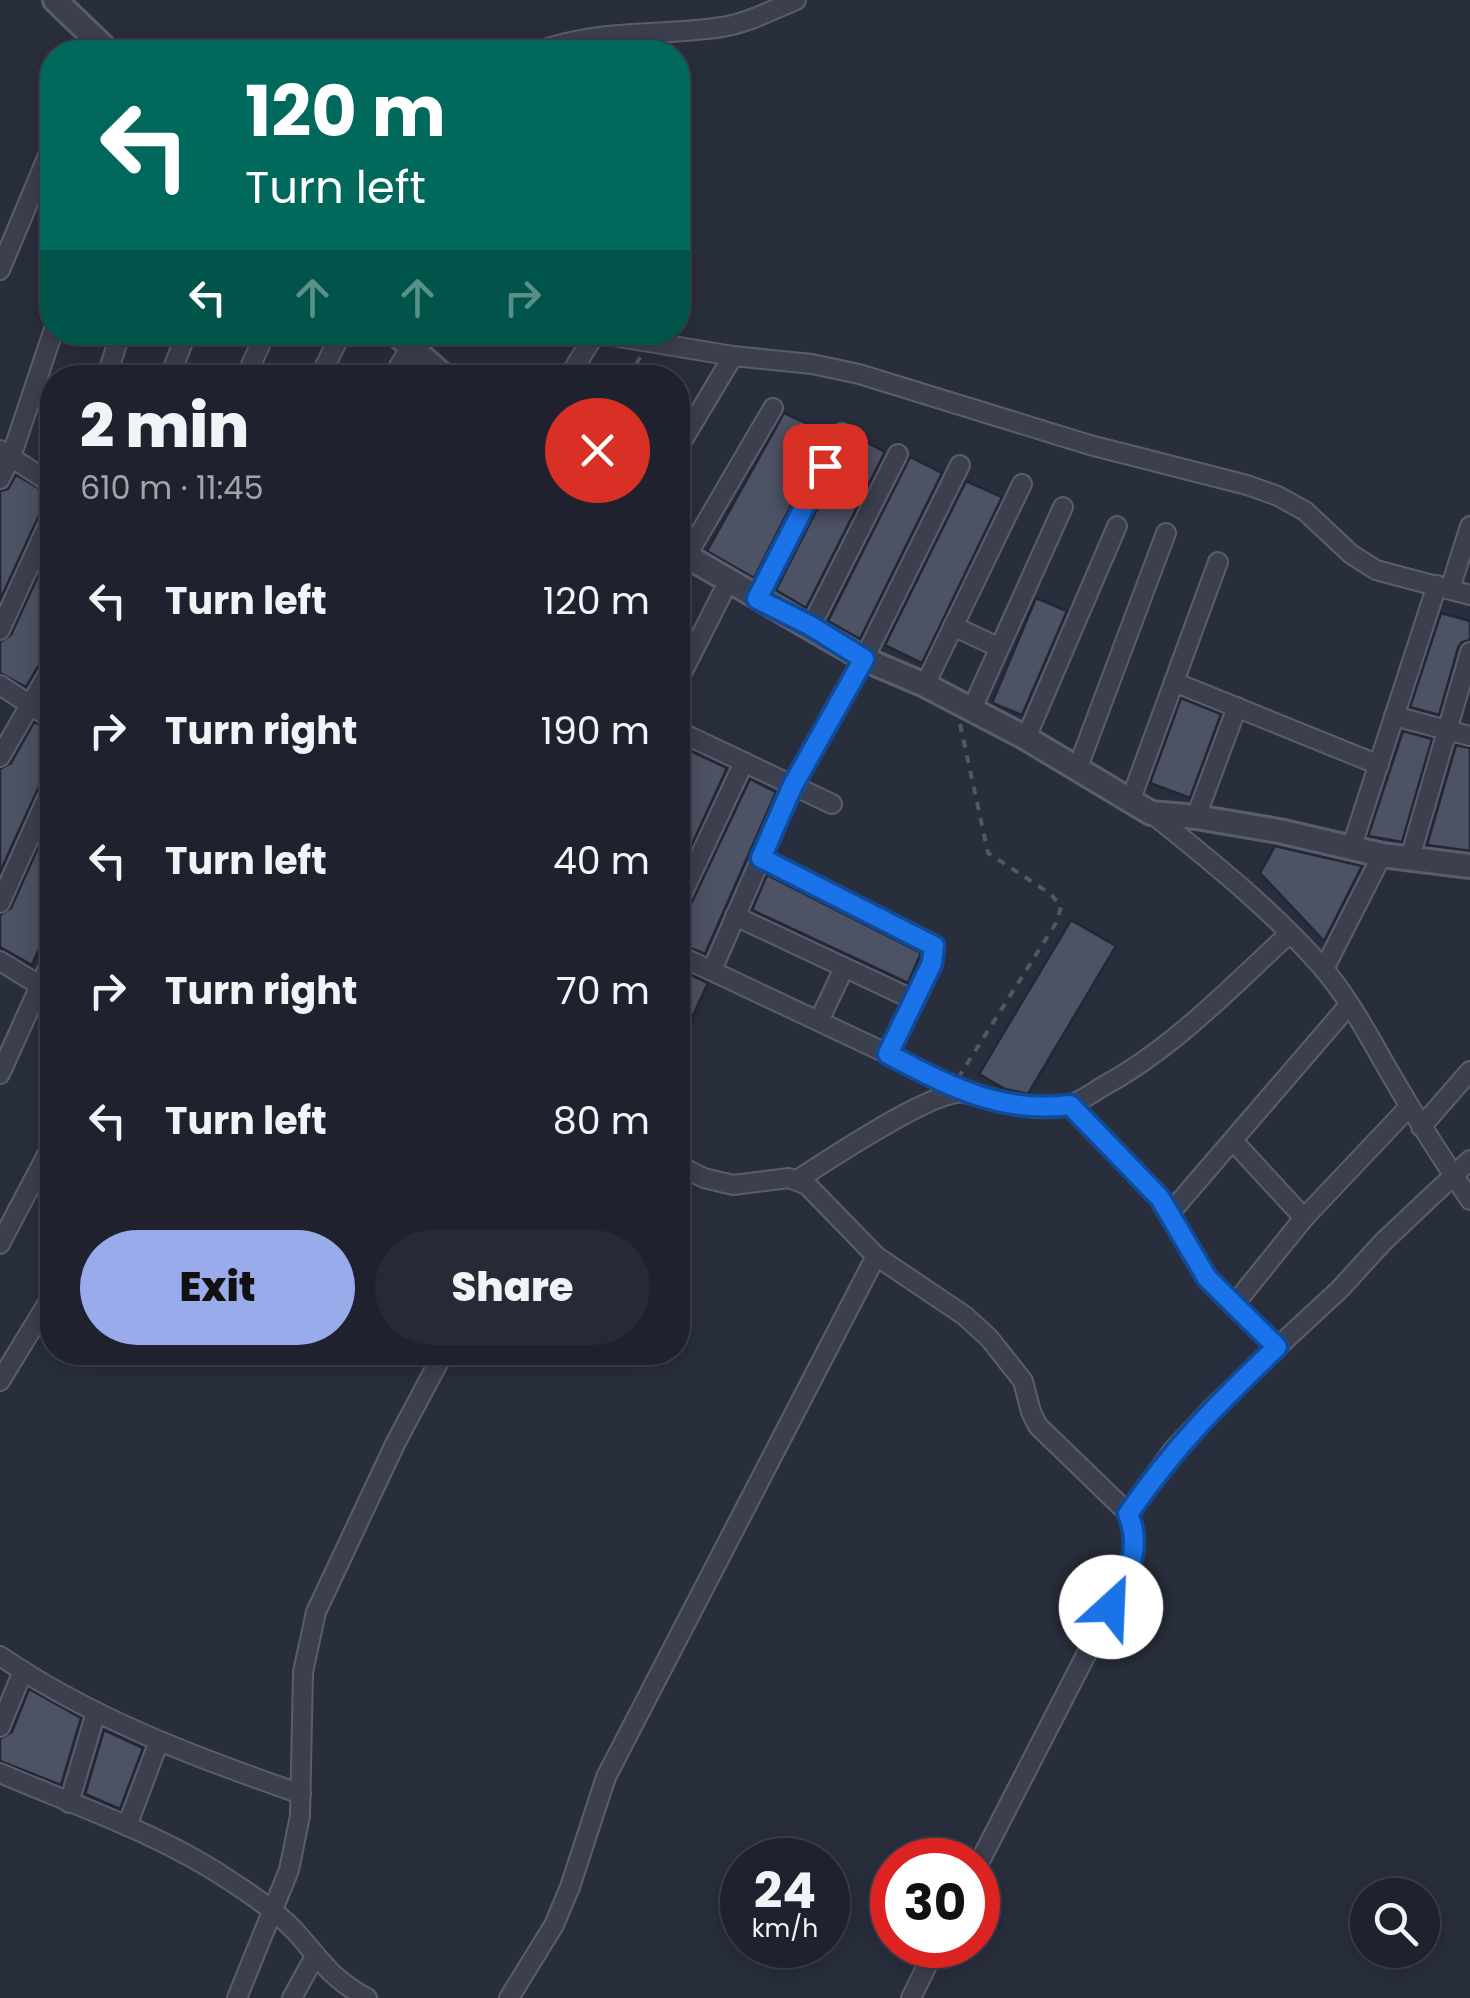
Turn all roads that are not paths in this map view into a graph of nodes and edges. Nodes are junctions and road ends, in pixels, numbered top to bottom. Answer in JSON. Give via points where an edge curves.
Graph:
{"nodes":[{"id":1,"x":55,"y":0,"type":"edge"},
{"id":2,"x":796,"y":0,"type":"edge"},
{"id":3,"x":92,"y":40,"type":"edge"},
{"id":4,"x":579,"y":40,"type":"edge"},
{"id":5,"x":40,"y":194,"type":"edge"},
{"id":6,"x":0,"y":270,"type":"edge"},
{"id":7,"x":408,"y":345,"type":"edge"},
{"id":8,"x":662,"y":345,"type":"edge"},
{"id":9,"x":733,"y":356,"type":"junction"},
{"id":10,"x":431,"y":365,"type":"edge"},
{"id":11,"x":40,"y":366,"type":"edge"},
{"id":12,"x":773,"y":408,"type":"dead end"},
{"id":13,"x":690,"y":428,"type":"edge"},
{"id":14,"x":842,"y":432,"type":"dead end"},
{"id":15,"x":6,"y":454,"type":"edge"},
{"id":16,"x":898,"y":454,"type":"dead end"},
{"id":17,"x":960,"y":465,"type":"dead end"},
{"id":18,"x":40,"y":476,"type":"edge"},
{"id":19,"x":0,"y":479,"type":"edge"},
{"id":20,"x":1022,"y":484,"type":"dead end"},
{"id":21,"x":1063,"y":506,"type":"dead end"},
{"id":22,"x":1117,"y":526,"type":"dead end"},
{"id":23,"x":1470,"y":526,"type":"edge"},
{"id":24,"x":1166,"y":533,"type":"dead end"},
{"id":25,"x":690,"y":541,"type":"edge"},
{"id":26,"x":40,"y":542,"type":"edge"},
{"id":27,"x":690,"y":559,"type":"edge"},
{"id":28,"x":1218,"y":562,"type":"dead end"},
{"id":29,"x":728,"y":582,"type":"junction"},
{"id":30,"x":1443,"y":587,"type":"junction"},
{"id":31,"x":1470,"y":595,"type":"edge"},
{"id":32,"x":757,"y":599,"type":"junction"},
{"id":33,"x":811,"y":626,"type":"junction"},
{"id":34,"x":953,"y":626,"type":"junction"},
{"id":35,"x":0,"y":630,"type":"edge"},
{"id":36,"x":998,"y":647,"type":"junction"},
{"id":37,"x":1470,"y":652,"type":"edge"},
{"id":38,"x":690,"y":657,"type":"edge"},
{"id":39,"x":864,"y":659,"type":"junction"},
{"id":40,"x":1174,"y":682,"type":"junction"},
{"id":41,"x":0,"y":685,"type":"edge"},
{"id":42,"x":40,"y":686,"type":"edge"},
{"id":43,"x":925,"y":686,"type":"junction"},
{"id":44,"x":29,"y":705,"type":"junction"},
{"id":45,"x":963,"y":706,"type":"junction"},
{"id":46,"x":1237,"y":708,"type":"junction"},
{"id":47,"x":40,"y":712,"type":"edge"},
{"id":48,"x":1394,"y":716,"type":"junction"},
{"id":49,"x":1447,"y":731,"type":"junction"},
{"id":50,"x":1470,"y":736,"type":"edge"},
{"id":51,"x":1026,"y":738,"type":"junction"},
{"id":52,"x":690,"y":740,"type":"edge"},
{"id":53,"x":0,"y":756,"type":"edge"},
{"id":54,"x":744,"y":762,"type":"junction"},
{"id":55,"x":1378,"y":765,"type":"junction"},
{"id":56,"x":1078,"y":767,"type":"junction"},
{"id":57,"x":793,"y":785,"type":"junction"},
{"id":58,"x":1131,"y":798,"type":"junction"},
{"id":59,"x":832,"y":804,"type":"dead end"},
{"id":60,"x":1151,"y":813,"type":"junction"},
{"id":61,"x":40,"y":814,"type":"edge"},
{"id":62,"x":1196,"y":817,"type":"junction"},
{"id":63,"x":1352,"y":849,"type":"junction"},
{"id":64,"x":1382,"y":856,"type":"junction"},
{"id":65,"x":761,"y":858,"type":"junction"},
{"id":66,"x":1410,"y":858,"type":"junction"},
{"id":67,"x":1470,"y":866,"type":"edge"},
{"id":68,"x":690,"y":877,"type":"edge"},
{"id":69,"x":0,"y":903,"type":"edge"},
{"id":70,"x":735,"y":916,"type":"junction"},
{"id":71,"x":1290,"y":933,"type":"junction"},
{"id":72,"x":0,"y":961,"type":"edge"},
{"id":73,"x":690,"y":961,"type":"edge"},
{"id":74,"x":844,"y":968,"type":"junction"},
{"id":75,"x":1324,"y":969,"type":"junction"},
{"id":76,"x":712,"y":970,"type":"junction"},
{"id":77,"x":40,"y":987,"type":"edge"},
{"id":78,"x":914,"y":1000,"type":"junction"},
{"id":79,"x":40,"y":1002,"type":"edge"},
{"id":80,"x":1350,"y":1005,"type":"junction"},
{"id":81,"x":820,"y":1022,"type":"junction"},
{"id":82,"x":888,"y":1054,"type":"junction"},
{"id":83,"x":1470,"y":1071,"type":"edge"},
{"id":84,"x":0,"y":1074,"type":"edge"},
{"id":85,"x":956,"y":1090,"type":"junction"},
{"id":86,"x":1070,"y":1105,"type":"junction"},
{"id":87,"x":1409,"y":1106,"type":"junction"},
{"id":88,"x":1421,"y":1127,"type":"junction"},
{"id":89,"x":1234,"y":1142,"type":"junction"},
{"id":90,"x":1470,"y":1160,"type":"edge"},
{"id":91,"x":40,"y":1167,"type":"edge"},
{"id":92,"x":690,"y":1172,"type":"edge"},
{"id":93,"x":1452,"y":1173,"type":"junction"},
{"id":94,"x":797,"y":1180,"type":"junction"},
{"id":95,"x":1470,"y":1200,"type":"edge"},
{"id":96,"x":1170,"y":1213,"type":"junction"},
{"id":97,"x":1304,"y":1218,"type":"junction"},
{"id":98,"x":0,"y":1244,"type":"edge"},
{"id":99,"x":876,"y":1256,"type":"junction"},
{"id":100,"x":1234,"y":1306,"type":"junction"},
{"id":101,"x":40,"y":1316,"type":"edge"},
{"id":102,"x":1277,"y":1347,"type":"junction"},
{"id":103,"x":437,"y":1365,"type":"edge"},
{"id":104,"x":0,"y":1381,"type":"edge"},
{"id":105,"x":1128,"y":1514,"type":"junction"},
{"id":106,"x":0,"y":1656,"type":"edge"},
{"id":107,"x":23,"y":1672,"type":"junction"},
{"id":108,"x":96,"y":1712,"type":"junction"},
{"id":109,"x":0,"y":1727,"type":"edge"},
{"id":110,"x":159,"y":1742,"type":"junction"},
{"id":111,"x":0,"y":1773,"type":"edge"},
{"id":112,"x":301,"y":1794,"type":"junction"},
{"id":113,"x":69,"y":1803,"type":"junction"},
{"id":114,"x":127,"y":1826,"type":"junction"},
{"id":115,"x":992,"y":1838,"type":"edge"},
{"id":116,"x":272,"y":1912,"type":"junction"},
{"id":117,"x":314,"y":1958,"type":"junction"},
{"id":118,"x":926,"y":1968,"type":"edge"},
{"id":119,"x":342,"y":1992,"type":"edge"},
{"id":120,"x":237,"y":1998,"type":"edge"},
{"id":121,"x":292,"y":1998,"type":"edge"},
{"id":122,"x":367,"y":1998,"type":"edge"},
{"id":123,"x":509,"y":1998,"type":"edge"},
{"id":124,"x":911,"y":1998,"type":"edge"}],
"edges":[{"from":1,"to":3,"type":"street"},
{"from":2,"to":4,"type":"street","via":[[724,27]]},
{"from":5,"to":6,"type":"street"},
{"from":7,"to":10,"type":"street"},
{"from":8,"to":9,"type":"street"},
{"from":9,"to":13,"type":"street"},
{"from":9,"to":30,"type":"street","via":[[859,374],[1247,485],[1305,511],[1376,570]]},
{"from":11,"to":15,"type":"street"},
{"from":12,"to":25,"type":"street"},
{"from":14,"to":32,"type":"street"},
{"from":15,"to":18,"type":"street"},
{"from":15,"to":19,"type":"street"},
{"from":16,"to":33,"type":"street"},
{"from":17,"to":39,"type":"street"},
{"from":20,"to":34,"type":"street"},
{"from":21,"to":36,"type":"street"},
{"from":22,"to":51,"type":"street"},
{"from":23,"to":30,"type":"street"},
{"from":24,"to":56,"type":"street"},
{"from":26,"to":35,"type":"street"},
{"from":27,"to":29,"type":"street"},
{"from":28,"to":40,"type":"street"},
{"from":29,"to":32,"type":"street"},
{"from":29,"to":38,"type":"street"},
{"from":30,"to":31,"type":"street"},
{"from":30,"to":48,"type":"street"},
{"from":32,"to":33,"type":"street"},
{"from":33,"to":39,"type":"street"},
{"from":34,"to":36,"type":"street"},
{"from":34,"to":43,"type":"street"},
{"from":36,"to":45,"type":"street"},
{"from":37,"to":49,"type":"street"},
{"from":39,"to":43,"type":"street"},
{"from":39,"to":57,"type":"street"},
{"from":40,"to":46,"type":"street"},
{"from":40,"to":58,"type":"street"},
{"from":41,"to":44,"type":"street"},
{"from":42,"to":44,"type":"street"},
{"from":43,"to":45,"type":"street"},
{"from":44,"to":47,"type":"street"},
{"from":44,"to":53,"type":"street"},
{"from":45,"to":51,"type":"street"},
{"from":46,"to":55,"type":"street"},
{"from":46,"to":62,"type":"street"},
{"from":48,"to":49,"type":"street"},
{"from":48,"to":55,"type":"street"},
{"from":49,"to":50,"type":"street"},
{"from":49,"to":66,"type":"street"},
{"from":51,"to":56,"type":"street"},
{"from":52,"to":54,"type":"street"},
{"from":54,"to":57,"type":"street"},
{"from":54,"to":68,"type":"street"},
{"from":55,"to":63,"type":"street"},
{"from":56,"to":58,"type":"street"},
{"from":57,"to":59,"type":"street"},
{"from":57,"to":65,"type":"street"},
{"from":58,"to":60,"type":"street"},
{"from":60,"to":62,"type":"street"},
{"from":60,"to":71,"type":"street"},
{"from":61,"to":69,"type":"street"},
{"from":62,"to":63,"type":"street"},
{"from":63,"to":64,"type":"street"},
{"from":64,"to":66,"type":"street"},
{"from":64,"to":75,"type":"street"},
{"from":65,"to":70,"type":"street"},
{"from":65,"to":78,"type":"street","via":[[934,946]]},
{"from":66,"to":67,"type":"street"},
{"from":70,"to":74,"type":"street"},
{"from":70,"to":76,"type":"street"},
{"from":71,"to":75,"type":"street"},
{"from":71,"to":86,"type":"street","via":[[1169,1044]]},
{"from":72,"to":77,"type":"street"},
{"from":73,"to":76,"type":"street"},
{"from":74,"to":78,"type":"street"},
{"from":74,"to":81,"type":"street"},
{"from":75,"to":80,"type":"street"},
{"from":76,"to":81,"type":"street"},
{"from":78,"to":82,"type":"street"},
{"from":79,"to":84,"type":"street"},
{"from":80,"to":87,"type":"street"},
{"from":80,"to":89,"type":"street"},
{"from":81,"to":82,"type":"street"},
{"from":82,"to":85,"type":"street"},
{"from":83,"to":88,"type":"street"},
{"from":85,"to":86,"type":"street","via":[[1035,1108]]},
{"from":85,"to":94,"type":"street"},
{"from":86,"to":96,"type":"street"},
{"from":87,"to":88,"type":"street"},
{"from":87,"to":97,"type":"street"},
{"from":88,"to":93,"type":"street"},
{"from":89,"to":96,"type":"street"},
{"from":89,"to":97,"type":"street"},
{"from":90,"to":93,"type":"street"},
{"from":91,"to":98,"type":"street"},
{"from":92,"to":94,"type":"street","via":[[733,1185]]},
{"from":93,"to":95,"type":"street"},
{"from":93,"to":102,"type":"street"},
{"from":94,"to":99,"type":"street"},
{"from":96,"to":100,"type":"street","via":[[1207,1278]]},
{"from":97,"to":100,"type":"street"},
{"from":99,"to":105,"type":"street","via":[[989,1338],[1024,1382],[1038,1426]]},
{"from":99,"to":123,"type":"street","via":[[606,1777],[554,1925]]},
{"from":100,"to":102,"type":"street"},
{"from":101,"to":104,"type":"street"},
{"from":102,"to":105,"type":"street","via":[[1173,1450]]},
{"from":103,"to":112,"type":"street","via":[[316,1612],[303,1672]]},
{"from":105,"to":115,"type":"street","via":[[1136,1546],[1128,1573]]},
{"from":106,"to":107,"type":"street"},
{"from":107,"to":108,"type":"street"},
{"from":107,"to":109,"type":"street"},
{"from":108,"to":110,"type":"street"},
{"from":108,"to":113,"type":"street"},
{"from":110,"to":112,"type":"street"},
{"from":110,"to":114,"type":"street"},
{"from":111,"to":113,"type":"street"},
{"from":112,"to":116,"type":"street","via":[[289,1870]]},
{"from":113,"to":114,"type":"street"},
{"from":114,"to":116,"type":"street","via":[[194,1857]]},
{"from":116,"to":117,"type":"street"},
{"from":116,"to":120,"type":"street"},
{"from":117,"to":119,"type":"street"},
{"from":117,"to":121,"type":"street"},
{"from":118,"to":124,"type":"street"},
{"from":119,"to":122,"type":"street"}]}
